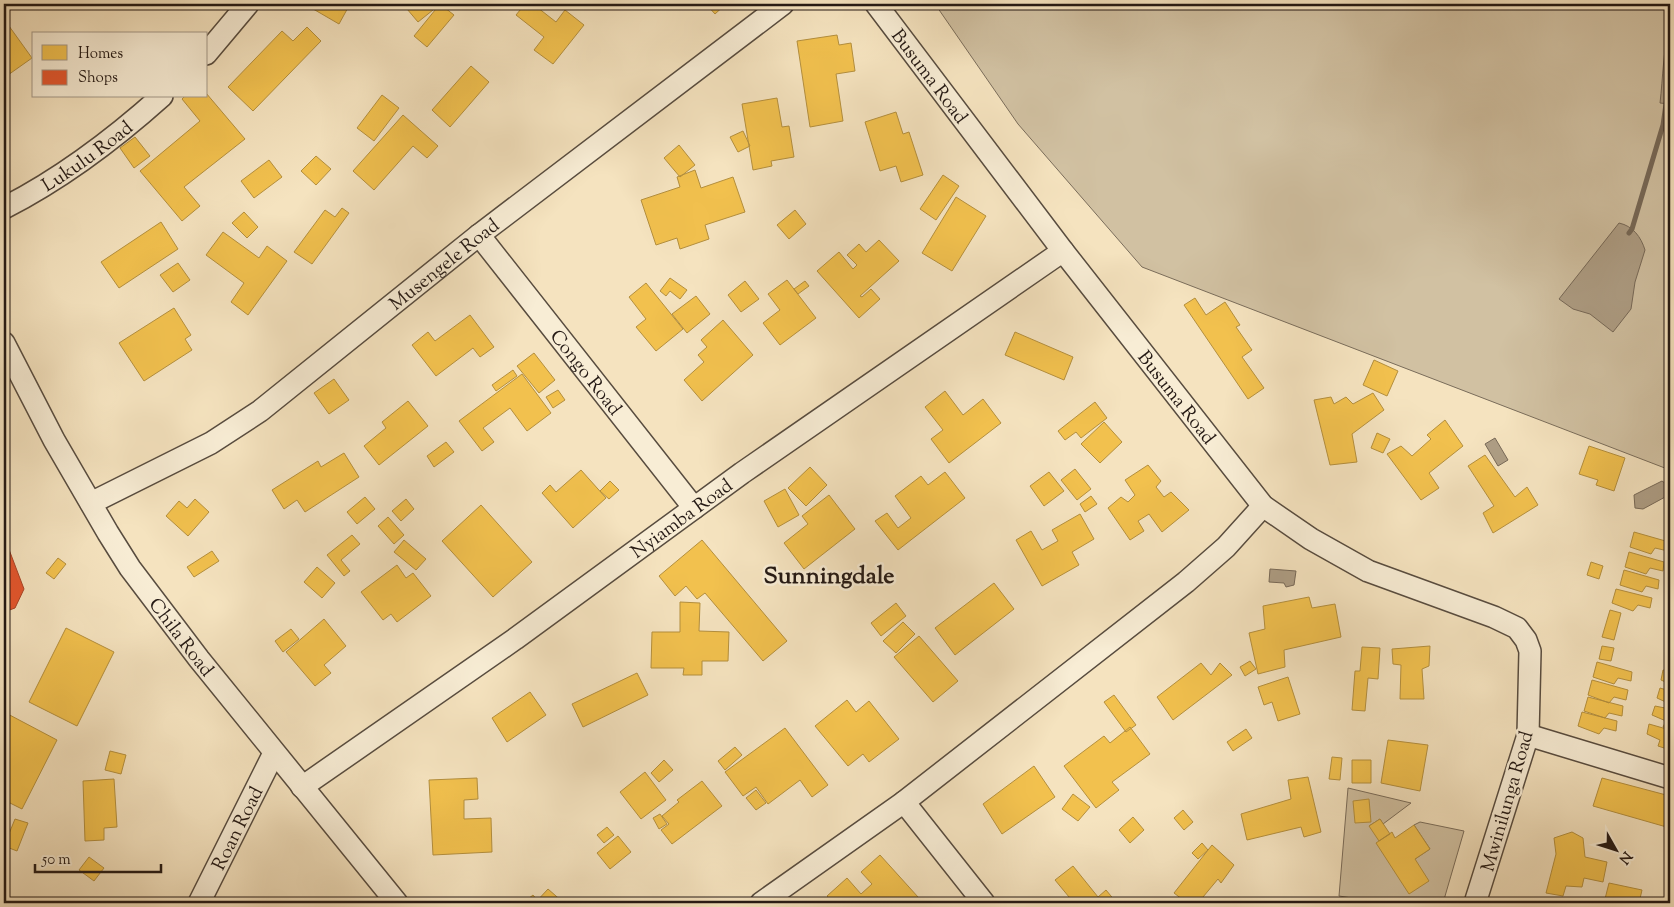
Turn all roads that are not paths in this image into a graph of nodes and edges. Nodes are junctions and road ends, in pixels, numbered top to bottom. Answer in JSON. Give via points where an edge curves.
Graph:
{"nodes":[{"id":1,"x":248,"y":4,"type":"edge"},
{"id":2,"x":783,"y":4,"type":"edge"},
{"id":3,"x":876,"y":4,"type":"edge"},
{"id":4,"x":208,"y":52,"type":"edge"},
{"id":5,"x":160,"y":98,"type":"edge"},
{"id":6,"x":4,"y":208,"type":"edge"},
{"id":7,"x":479,"y":235,"type":"junction"},
{"id":8,"x":1063,"y":251,"type":"junction"},
{"id":9,"x":4,"y":343,"type":"edge"},
{"id":10,"x":91,"y":503,"type":"junction"},
{"id":11,"x":1263,"y":506,"type":"junction"},
{"id":12,"x":694,"y":508,"type":"junction"},
{"id":13,"x":1529,"y":697,"type":"joint"},
{"id":14,"x":1528,"y":735,"type":"junction"},
{"id":15,"x":274,"y":753,"type":"junction"},
{"id":16,"x":1670,"y":778,"type":"edge"},
{"id":17,"x":302,"y":787,"type":"junction"},
{"id":18,"x":904,"y":802,"type":"junction"},
{"id":19,"x":199,"y":903,"type":"edge"},
{"id":20,"x":397,"y":903,"type":"edge"},
{"id":21,"x":761,"y":903,"type":"edge"},
{"id":22,"x":984,"y":903,"type":"edge"},
{"id":23,"x":1475,"y":903,"type":"edge"}],
"edges":[{"from":1,"to":4,"type":"street"},
{"from":2,"to":7,"type":"street","name":"Musengele Road"},
{"from":3,"to":8,"type":"street","name":"Busuma Road"},
{"from":5,"to":6,"type":"street","name":"Lukulu Road","via":[[64,172]]},
{"from":7,"to":10,"type":"street","name":"Musengele Road","via":[[260,411],[211,442]]},
{"from":7,"to":12,"type":"street","name":"Congo Road"},
{"from":8,"to":11,"type":"street","name":"Busuma Road"},
{"from":8,"to":12,"type":"street","name":"Nyiamba Road"},
{"from":9,"to":10,"type":"street","name":"Chila Road"},
{"from":10,"to":15,"type":"street","name":"Chila Road","via":[[130,568]]},
{"from":11,"to":13,"type":"street","name":"Busuma Road","via":[[1368,571],[1475,609],[1517,628],[1530,651]]},
{"from":11,"to":18,"type":"street","via":[[1226,547],[1186,582]]},
{"from":12,"to":17,"type":"street","name":"Nyiamba Road","via":[[515,639]]},
{"from":13,"to":14,"type":"street","name":"Mwinilunga Road"},
{"from":14,"to":16,"type":"street"},
{"from":14,"to":23,"type":"street","name":"Mwinilunga Road"},
{"from":15,"to":17,"type":"street","name":"Chila Road"},
{"from":15,"to":19,"type":"street","name":"Roan Road"},
{"from":17,"to":20,"type":"street","name":"Chila Road"},
{"from":18,"to":21,"type":"street"},
{"from":18,"to":22,"type":"street"}]}
